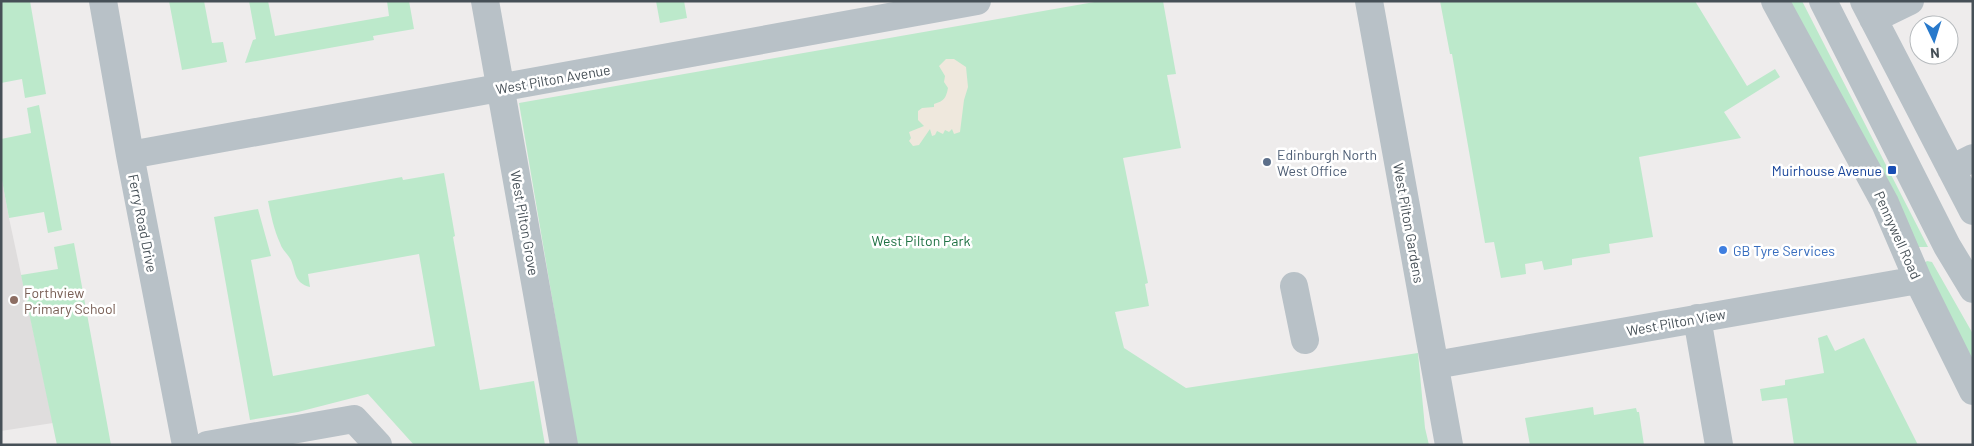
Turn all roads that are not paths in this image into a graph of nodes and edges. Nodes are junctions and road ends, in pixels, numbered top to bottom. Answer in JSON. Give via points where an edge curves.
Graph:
{"nodes":[{"id":1,"x":103,"y":1,"type":"edge"},
{"id":2,"x":485,"y":1,"type":"edge"},
{"id":3,"x":977,"y":1,"type":"edge"},
{"id":4,"x":1369,"y":1,"type":"edge"},
{"id":5,"x":1775,"y":1,"type":"edge"},
{"id":6,"x":1823,"y":1,"type":"edge"},
{"id":7,"x":1910,"y":1,"type":"edge"},
{"id":8,"x":1868,"y":10,"type":"edge"},
{"id":9,"x":501,"y":88,"type":"junction"},
{"id":10,"x":130,"y":155,"type":"junction"},
{"id":11,"x":1962,"y":163,"type":"edge"},
{"id":12,"x":1973,"y":210,"type":"edge"},
{"id":13,"x":1969,"y":274,"type":"edge"},
{"id":14,"x":1918,"y":280,"type":"junction"},
{"id":15,"x":1294,"y":286,"type":"dead end"},
{"id":16,"x":1697,"y":318,"type":"junction"},
{"id":17,"x":1305,"y":340,"type":"dead end"},
{"id":18,"x":1435,"y":365,"type":"junction"},
{"id":19,"x":1973,"y":391,"type":"edge"},
{"id":20,"x":186,"y":445,"type":"edge"},
{"id":21,"x":207,"y":445,"type":"edge"},
{"id":22,"x":378,"y":445,"type":"edge"},
{"id":23,"x":564,"y":445,"type":"edge"},
{"id":24,"x":1449,"y":445,"type":"edge"},
{"id":25,"x":1719,"y":445,"type":"edge"}],
"edges":[{"from":1,"to":10,"type":"street","name":"Ferry Road Drive"},
{"from":2,"to":9,"type":"street","name":"West Pilton Grove"},
{"from":3,"to":9,"type":"street","name":"West Pilton Avenue"},
{"from":4,"to":18,"type":"street","name":"West Pilton Gardens","via":[[1407,266]]},
{"from":5,"to":14,"type":"street","name":"Pennywell Road","via":[[1885,203]]},
{"from":6,"to":13,"type":"street","via":[[1943,238]]},
{"from":7,"to":8,"type":"street"},
{"from":8,"to":11,"type":"street"},
{"from":9,"to":10,"type":"street","name":"West Pilton Avenue"},
{"from":9,"to":23,"type":"street","name":"West Pilton Grove"},
{"from":10,"to":20,"type":"street","name":"Ferry Road Drive"},
{"from":11,"to":12,"type":"street"},
{"from":14,"to":16,"type":"street","name":"West Pilton View"},
{"from":14,"to":19,"type":"street","name":"Pennywell Road"},
{"from":15,"to":17,"type":"street"},
{"from":16,"to":18,"type":"street","name":"West Pilton View"},
{"from":16,"to":25,"type":"street"},
{"from":18,"to":24,"type":"street","name":"West Pilton Gardens"},
{"from":21,"to":22,"type":"street","via":[[354,419]]}]}
